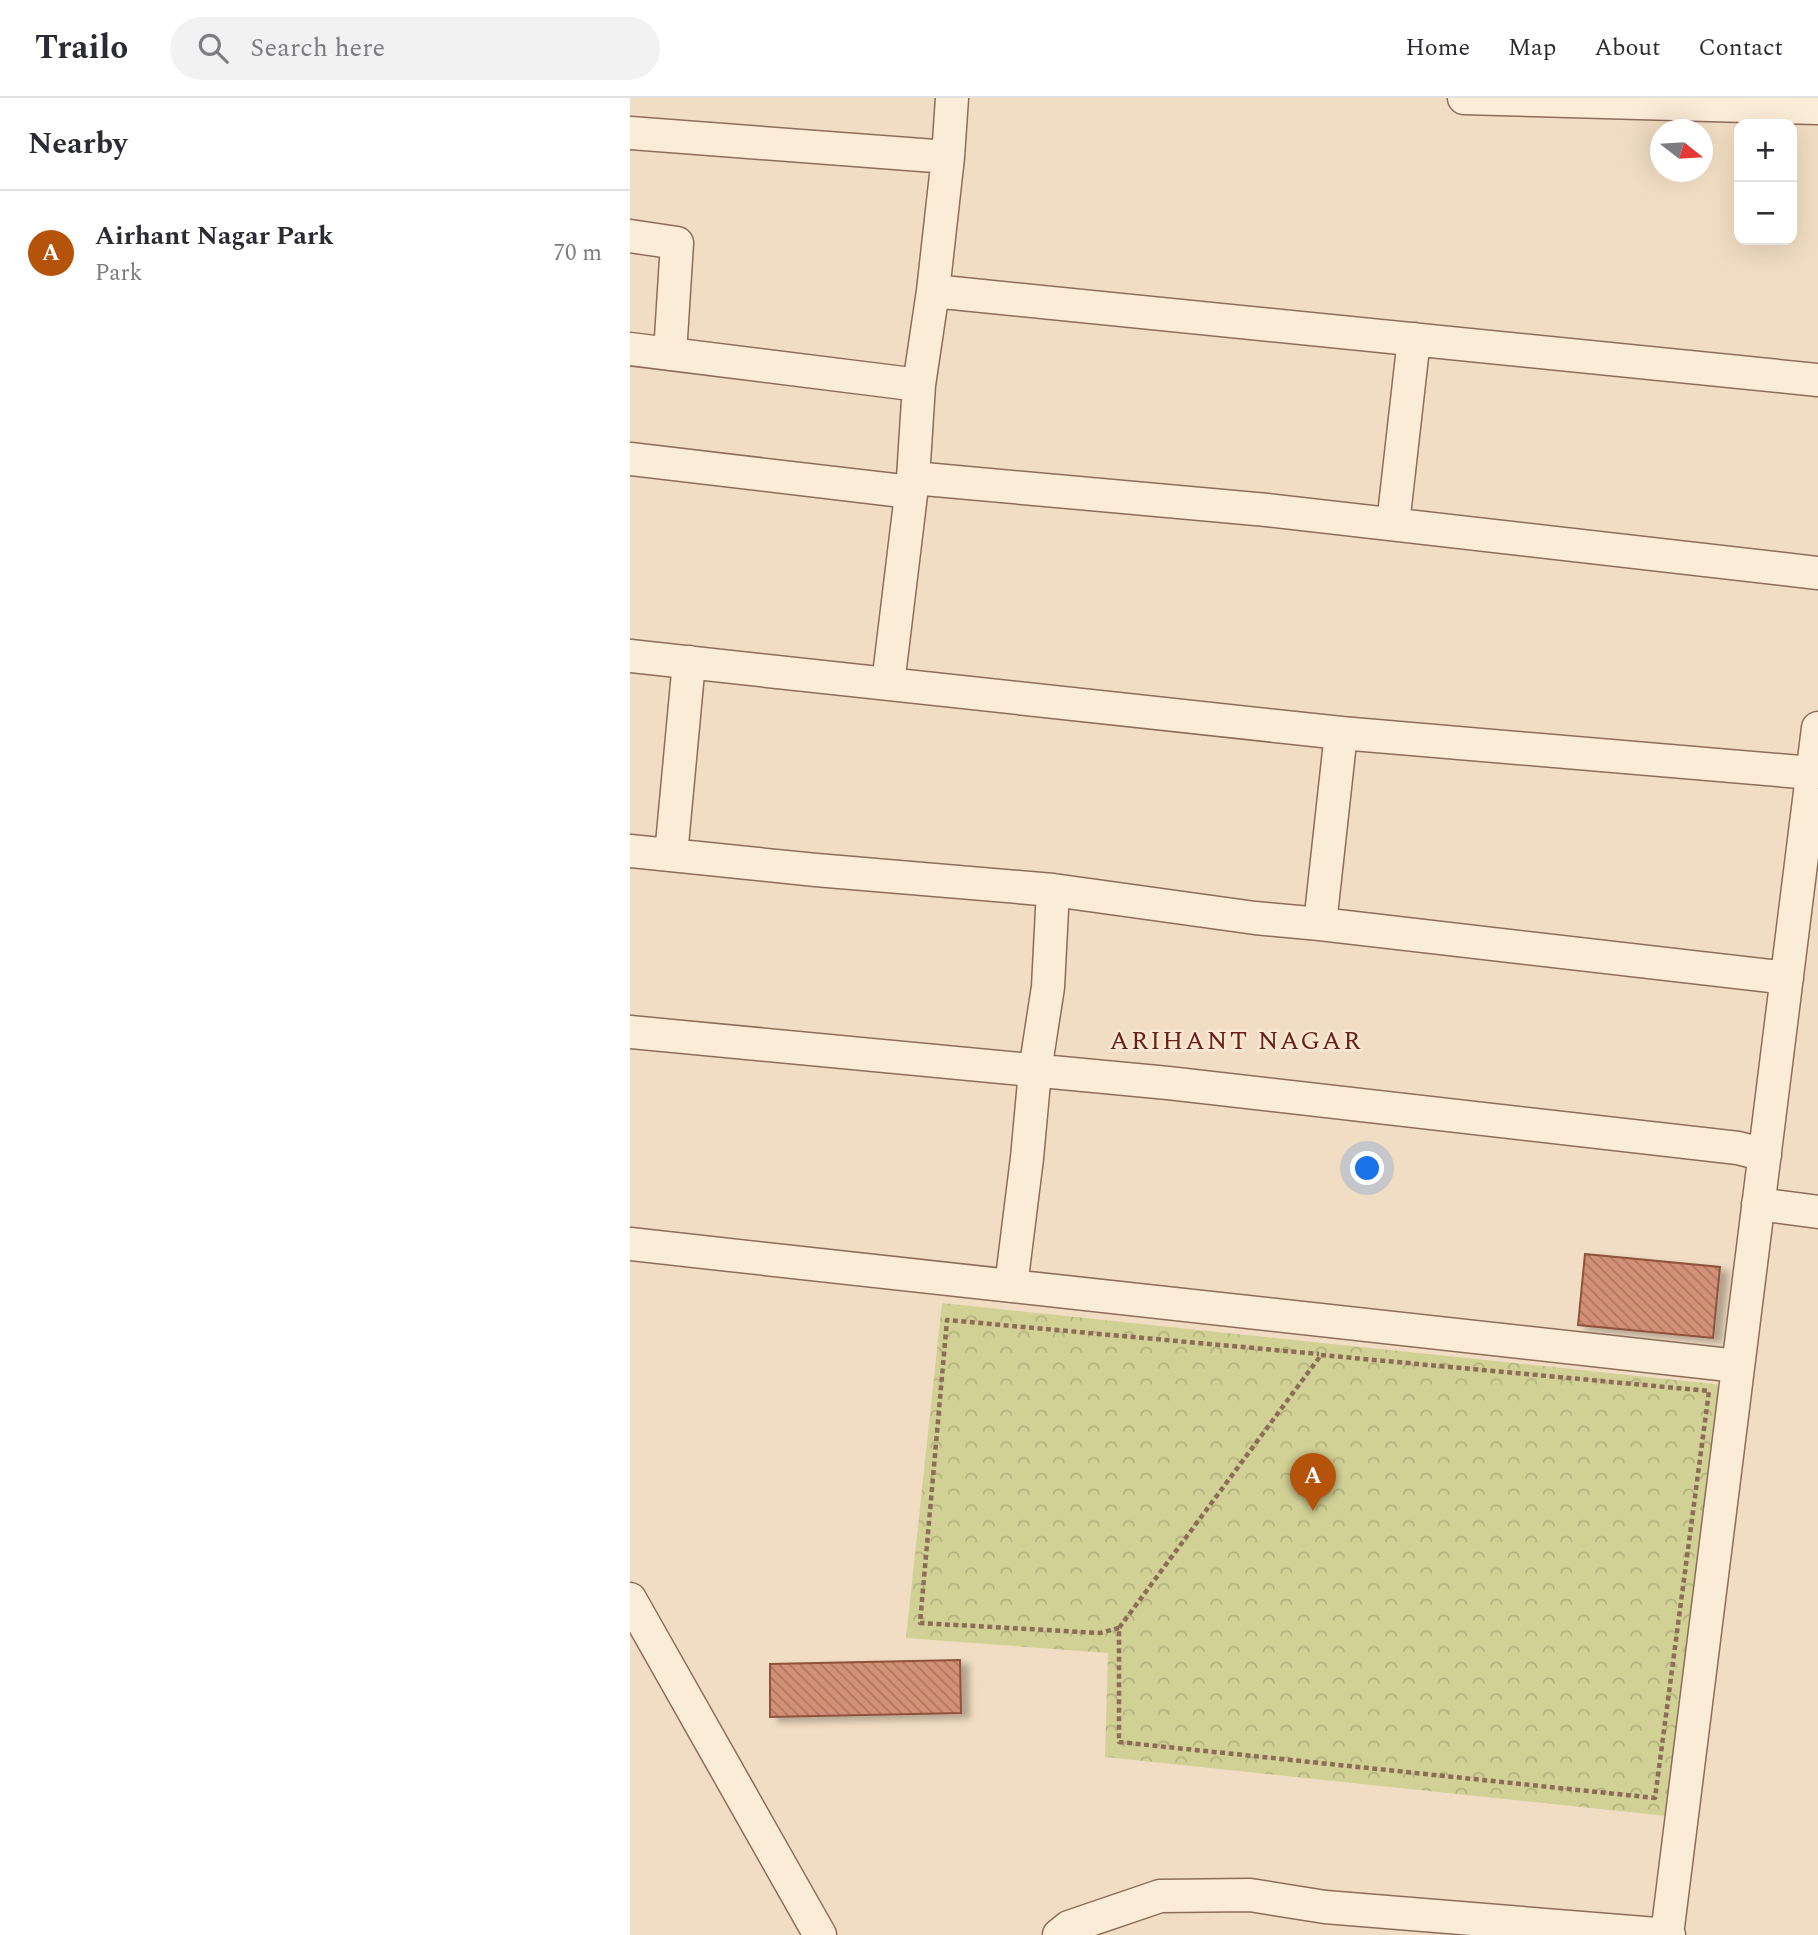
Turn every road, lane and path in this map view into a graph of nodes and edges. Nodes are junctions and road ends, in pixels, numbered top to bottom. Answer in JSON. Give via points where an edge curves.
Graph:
{"nodes":[{"id":1,"x":952,"y":98,"type":"edge"},
{"id":2,"x":1464,"y":98,"type":"edge"},
{"id":3,"x":1535,"y":99,"type":"edge"},
{"id":4,"x":1818,"y":108,"type":"edge"},
{"id":5,"x":630,"y":133,"type":"edge"},
{"id":6,"x":948,"y":156,"type":"junction"},
{"id":7,"x":630,"y":236,"type":"edge"},
{"id":8,"x":933,"y":291,"type":"junction"},
{"id":9,"x":1414,"y":339,"type":"junction"},
{"id":10,"x":630,"y":349,"type":"edge"},
{"id":11,"x":670,"y":354,"type":"junction"},
{"id":12,"x":1818,"y":380,"type":"edge"},
{"id":13,"x":919,"y":385,"type":"junction"},
{"id":14,"x":630,"y":459,"type":"edge"},
{"id":15,"x":912,"y":485,"type":"junction"},
{"id":16,"x":1393,"y":524,"type":"junction"},
{"id":17,"x":1818,"y":573,"type":"edge"},
{"id":18,"x":630,"y":656,"type":"edge"},
{"id":19,"x":689,"y":662,"type":"junction"},
{"id":20,"x":888,"y":684,"type":"junction"},
{"id":21,"x":1818,"y":728,"type":"edge"},
{"id":22,"x":1341,"y":733,"type":"junction"},
{"id":23,"x":1812,"y":773,"type":"junction"},
{"id":24,"x":1810,"y":848,"type":"edge"},
{"id":25,"x":630,"y":851,"type":"edge"},
{"id":26,"x":671,"y":855,"type":"junction"},
{"id":27,"x":1054,"y":890,"type":"junction"},
{"id":28,"x":1320,"y":924,"type":"junction"},
{"id":29,"x":1787,"y":978,"type":"junction"},
{"id":30,"x":630,"y":1031,"type":"edge"},
{"id":31,"x":1035,"y":1070,"type":"junction"},
{"id":32,"x":1765,"y":1155,"type":"junction"},
{"id":33,"x":1758,"y":1204,"type":"junction"},
{"id":34,"x":1818,"y":1212,"type":"edge"},
{"id":35,"x":630,"y":1244,"type":"edge"},
{"id":36,"x":1011,"y":1286,"type":"junction"},
{"id":37,"x":1321,"y":1355,"type":"junction"},
{"id":38,"x":1738,"y":1366,"type":"junction"},
{"id":39,"x":630,"y":1599,"type":"edge"},
{"id":40,"x":1119,"y":1628,"type":"junction"},
{"id":41,"x":820,"y":1935,"type":"edge"},
{"id":42,"x":1059,"y":1935,"type":"edge"},
{"id":43,"x":1668,"y":1935,"type":"edge"}],
"edges":[{"from":1,"to":6,"type":"street"},
{"from":2,"to":3,"type":"street"},
{"from":3,"to":4,"type":"street"},
{"from":5,"to":6,"type":"street"},
{"from":6,"to":8,"type":"street"},
{"from":7,"to":11,"type":"street","via":[[677,243]]},
{"from":8,"to":9,"type":"street"},
{"from":8,"to":13,"type":"street"},
{"from":9,"to":12,"type":"street"},
{"from":9,"to":16,"type":"street"},
{"from":10,"to":11,"type":"street"},
{"from":11,"to":13,"type":"street"},
{"from":13,"to":15,"type":"street"},
{"from":14,"to":15,"type":"street"},
{"from":15,"to":16,"type":"street","via":[[1267,510]]},
{"from":15,"to":20,"type":"street"},
{"from":16,"to":17,"type":"street"},
{"from":18,"to":19,"type":"street"},
{"from":19,"to":20,"type":"street"},
{"from":19,"to":26,"type":"street"},
{"from":20,"to":22,"type":"street"},
{"from":21,"to":23,"type":"street"},
{"from":22,"to":23,"type":"street"},
{"from":22,"to":28,"type":"street"},
{"from":23,"to":24,"type":"street"},
{"from":24,"to":29,"type":"street"},
{"from":25,"to":26,"type":"street"},
{"from":26,"to":27,"type":"street"},
{"from":27,"to":28,"type":"street"},
{"from":27,"to":31,"type":"street","via":[[1048,987]]},
{"from":28,"to":29,"type":"street"},
{"from":29,"to":32,"type":"street"},
{"from":30,"to":31,"type":"street"},
{"from":31,"to":32,"type":"street","via":[[1738,1147]]},
{"from":31,"to":36,"type":"street"},
{"from":32,"to":33,"type":"street"},
{"from":33,"to":34,"type":"street"},
{"from":33,"to":38,"type":"street"},
{"from":35,"to":36,"type":"street"},
{"from":36,"to":38,"type":"street"},
{"from":37,"to":40,"type":"path"},
{"from":37,"to":40,"type":"path","via":[[947,1320],[920,1623],[1100,1633]]},
{"from":37,"to":40,"type":"path","via":[[1709,1391],[1655,1798],[1119,1742]]},
{"from":38,"to":43,"type":"street"},
{"from":39,"to":41,"type":"street"},
{"from":42,"to":43,"type":"street","via":[[1069,1927],[1160,1896],[1250,1895],[1325,1907]]}]}
